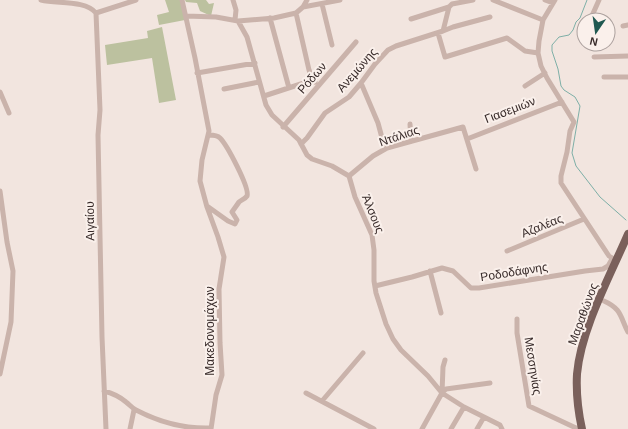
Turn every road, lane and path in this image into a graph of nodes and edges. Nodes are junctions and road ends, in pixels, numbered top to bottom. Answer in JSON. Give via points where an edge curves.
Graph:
{"nodes":[{"id":1,"x":41,"y":0,"type":"edge"},
{"id":2,"x":136,"y":0,"type":"edge"},
{"id":3,"x":182,"y":0,"type":"edge"},
{"id":4,"x":233,"y":0,"type":"edge"},
{"id":5,"x":307,"y":0,"type":"edge"},
{"id":6,"x":340,"y":0,"type":"edge"},
{"id":7,"x":473,"y":0,"type":"edge"},
{"id":8,"x":493,"y":0,"type":"edge"},
{"id":9,"x":545,"y":0,"type":"edge"},
{"id":10,"x":599,"y":0,"type":"edge"},
{"id":11,"x":554,"y":2,"type":"edge"},
{"id":12,"x":322,"y":4,"type":"junction"},
{"id":13,"x":303,"y":7,"type":"junction"},
{"id":14,"x":450,"y":7,"type":"junction"},
{"id":15,"x":296,"y":12,"type":"junction"},
{"id":16,"x":594,"y":12,"type":"edge"},
{"id":17,"x":96,"y":13,"type":"junction"},
{"id":18,"x":186,"y":16,"type":"junction"},
{"id":19,"x":490,"y":17,"type":"dead end"},
{"id":20,"x":270,"y":18,"type":"junction"},
{"id":21,"x":411,"y":19,"type":"dead end"},
{"id":22,"x":236,"y":20,"type":"junction"},
{"id":23,"x":543,"y":20,"type":"junction"},
{"id":24,"x":443,"y":31,"type":"junction"},
{"id":25,"x":438,"y":33,"type":"junction"},
{"id":26,"x":356,"y":42,"type":"dead end"},
{"id":27,"x":332,"y":45,"type":"dead end"},
{"id":28,"x":538,"y":53,"type":"junction"},
{"id":29,"x":628,"y":56,"type":"edge"},
{"id":30,"x":594,"y":58,"type":"dead end"},
{"id":31,"x":255,"y":63,"type":"junction"},
{"id":32,"x":197,"y":73,"type":"junction"},
{"id":33,"x":544,"y":73,"type":"junction"},
{"id":34,"x":604,"y":77,"type":"dead end"},
{"id":35,"x":628,"y":77,"type":"edge"},
{"id":36,"x":313,"y":80,"type":"junction"},
{"id":37,"x":259,"y":82,"type":"junction"},
{"id":38,"x":361,"y":83,"type":"junction"},
{"id":39,"x":319,"y":85,"type":"junction"},
{"id":40,"x":525,"y":86,"type":"dead end"},
{"id":41,"x":289,"y":88,"type":"junction"},
{"id":42,"x":224,"y":89,"type":"dead end"},
{"id":43,"x":0,"y":92,"type":"edge"},
{"id":44,"x":264,"y":96,"type":"junction"},
{"id":45,"x":562,"y":102,"type":"junction"},
{"id":46,"x":9,"y":113,"type":"dead end"},
{"id":47,"x":410,"y":124,"type":"dead end"},
{"id":48,"x":283,"y":127,"type":"junction"},
{"id":49,"x":209,"y":135,"type":"junction"},
{"id":50,"x":466,"y":139,"type":"junction"},
{"id":51,"x":411,"y":141,"type":"junction"},
{"id":52,"x":301,"y":144,"type":"junction"},
{"id":53,"x":385,"y":149,"type":"junction"},
{"id":54,"x":476,"y":169,"type":"dead end"},
{"id":55,"x":349,"y":176,"type":"junction"},
{"id":56,"x":0,"y":191,"type":"edge"},
{"id":57,"x":207,"y":205,"type":"junction"},
{"id":58,"x":584,"y":219,"type":"junction"},
{"id":59,"x":628,"y":234,"type":"edge"},
{"id":60,"x":628,"y":247,"type":"edge"},
{"id":61,"x":507,"y":251,"type":"dead end"},
{"id":62,"x":614,"y":260,"type":"junction"},
{"id":63,"x":430,"y":271,"type":"junction"},
{"id":64,"x":376,"y":286,"type":"junction"},
{"id":65,"x":604,"y":301,"type":"junction"},
{"id":66,"x":441,"y":313,"type":"dead end"},
{"id":67,"x":517,"y":319,"type":"dead end"},
{"id":68,"x":628,"y":332,"type":"edge"},
{"id":69,"x":363,"y":353,"type":"dead end"},
{"id":70,"x":445,"y":360,"type":"dead end"},
{"id":71,"x":0,"y":374,"type":"edge"},
{"id":72,"x":490,"y":383,"type":"dead end"},
{"id":73,"x":104,"y":392,"type":"junction"},
{"id":74,"x":306,"y":393,"type":"dead end"},
{"id":75,"x":442,"y":393,"type":"junction"},
{"id":76,"x":322,"y":401,"type":"junction"},
{"id":77,"x":464,"y":407,"type":"junction"},
{"id":78,"x":134,"y":410,"type":"junction"},
{"id":79,"x":484,"y":417,"type":"junction"},
{"id":80,"x":165,"y":422,"type":"junction"},
{"id":81,"x":192,"y":428,"type":"edge"},
{"id":82,"x":106,"y":429,"type":"edge"},
{"id":83,"x":130,"y":429,"type":"edge"},
{"id":84,"x":163,"y":429,"type":"edge"},
{"id":85,"x":211,"y":429,"type":"edge"},
{"id":86,"x":374,"y":429,"type":"edge"},
{"id":87,"x":422,"y":429,"type":"edge"},
{"id":88,"x":451,"y":429,"type":"edge"},
{"id":89,"x":477,"y":429,"type":"edge"},
{"id":90,"x":502,"y":429,"type":"edge"},
{"id":91,"x":581,"y":429,"type":"edge"},
{"id":92,"x":587,"y":429,"type":"edge"}],
"edges":[{"from":1,"to":17,"type":"street","via":[[54,3],[83,3]]},
{"from":2,"to":17,"type":"street"},
{"from":3,"to":18,"type":"street","name":"Μακεδονομάχων"},
{"from":4,"to":22,"type":"street"},
{"from":5,"to":13,"type":"street"},
{"from":6,"to":12,"type":"street"},
{"from":7,"to":14,"type":"street"},
{"from":8,"to":23,"type":"street"},
{"from":9,"to":11,"type":"street"},
{"from":10,"to":16,"type":"street"},
{"from":11,"to":23,"type":"street"},
{"from":12,"to":13,"type":"street"},
{"from":12,"to":27,"type":"street"},
{"from":13,"to":15,"type":"street"},
{"from":14,"to":21,"type":"street"},
{"from":14,"to":24,"type":"street"},
{"from":15,"to":20,"type":"street"},
{"from":15,"to":36,"type":"street"},
{"from":17,"to":73,"type":"street","name":"Αιγαίου"},
{"from":18,"to":22,"type":"street"},
{"from":18,"to":32,"type":"street","name":"Μακεδονομάχων"},
{"from":19,"to":24,"type":"street","name":"Ανεμώνης"},
{"from":20,"to":22,"type":"street"},
{"from":20,"to":41,"type":"street"},
{"from":22,"to":31,"type":"street","via":[[247,37]]},
{"from":23,"to":28,"type":"street"},
{"from":24,"to":25,"type":"street","name":"Ανεμώνης"},
{"from":25,"to":28,"type":"street","via":[[445,57],[507,38],[525,51]]},
{"from":25,"to":38,"type":"street","name":"Ανεμώνης","via":[[388,50]]},
{"from":26,"to":39,"type":"street","name":"Ρόδων"},
{"from":28,"to":33,"type":"street"},
{"from":29,"to":30,"type":"street"},
{"from":31,"to":32,"type":"street"},
{"from":31,"to":37,"type":"street"},
{"from":32,"to":49,"type":"street","name":"Μακεδονομάχων"},
{"from":33,"to":40,"type":"street"},
{"from":33,"to":45,"type":"street"},
{"from":34,"to":35,"type":"street"},
{"from":36,"to":39,"type":"street"},
{"from":36,"to":41,"type":"street"},
{"from":37,"to":42,"type":"street"},
{"from":37,"to":44,"type":"street"},
{"from":38,"to":52,"type":"street","name":"Ανεμώνης","via":[[349,97],[326,113]]},
{"from":38,"to":53,"type":"street","via":[[371,104]]},
{"from":39,"to":48,"type":"street","name":"Ρόδων"},
{"from":41,"to":44,"type":"street"},
{"from":43,"to":46,"type":"street"},
{"from":44,"to":48,"type":"street","via":[[268,109]]},
{"from":45,"to":50,"type":"street","name":"Γιασεμιών"},
{"from":45,"to":58,"type":"street","via":[[574,122],[570,131],[561,183]]},
{"from":47,"to":51,"type":"street"},
{"from":48,"to":52,"type":"street"},
{"from":49,"to":57,"type":"street","name":"Μακεδονομάχων","via":[[200,173]]},
{"from":49,"to":57,"type":"street","via":[[219,137],[232,156],[245,183],[247,196],[233,211],[237,220],[235,224]]},
{"from":50,"to":51,"type":"street","name":"Ντάλιας","via":[[463,127]]},
{"from":50,"to":54,"type":"street"},
{"from":51,"to":53,"type":"street","name":"Ντάλιας"},
{"from":52,"to":55,"type":"street","via":[[312,159]]},
{"from":53,"to":55,"type":"street","name":"Ντάλιας"},
{"from":55,"to":64,"type":"street","name":"Άλσους","via":[[355,197],[372,235]]},
{"from":56,"to":71,"type":"street","via":[[13,270],[11,322]]},
{"from":57,"to":85,"type":"street","name":"Μακεδονομάχων","via":[[224,262],[219,289],[222,375]]},
{"from":58,"to":61,"type":"street","name":"Αζαλέας"},
{"from":58,"to":62,"type":"street"},
{"from":59,"to":62,"type":"main road","name":"Μαραθώνος"},
{"from":60,"to":65,"type":"main road","name":"Μαραθώνος"},
{"from":62,"to":63,"type":"street","name":"Ροδοδάφνης","via":[[603,269],[474,289],[446,268]]},
{"from":62,"to":91,"type":"main road","name":"Μαραθώνος","via":[[583,342],[577,395]]},
{"from":63,"to":64,"type":"street","name":"Ροδοδάφνης"},
{"from":63,"to":66,"type":"street"},
{"from":64,"to":75,"type":"street","name":"Άλσους","via":[[379,303],[393,339]]},
{"from":65,"to":68,"type":"street","via":[[618,309]]},
{"from":65,"to":92,"type":"main road","name":"Μαραθώνος","via":[[588,344],[583,370],[582,395]]},
{"from":67,"to":91,"type":"street","name":"Μεσσηνίας","via":[[529,406]]},
{"from":69,"to":76,"type":"street"},
{"from":70,"to":75,"type":"street"},
{"from":72,"to":75,"type":"street","via":[[450,388]]},
{"from":73,"to":78,"type":"street","via":[[126,402]]},
{"from":73,"to":82,"type":"street","name":"Αιγαίου"},
{"from":74,"to":76,"type":"street"},
{"from":75,"to":77,"type":"street","name":"Άλσους"},
{"from":75,"to":87,"type":"street"},
{"from":76,"to":86,"type":"street"},
{"from":77,"to":79,"type":"street","name":"Άλσους"},
{"from":77,"to":88,"type":"street"},
{"from":78,"to":80,"type":"street"},
{"from":78,"to":83,"type":"street"},
{"from":79,"to":89,"type":"street"},
{"from":79,"to":90,"type":"street","name":"Άλσους","via":[[500,425]]},
{"from":80,"to":81,"type":"street"},
{"from":80,"to":84,"type":"street"},
{"from":81,"to":85,"type":"street"}]}
